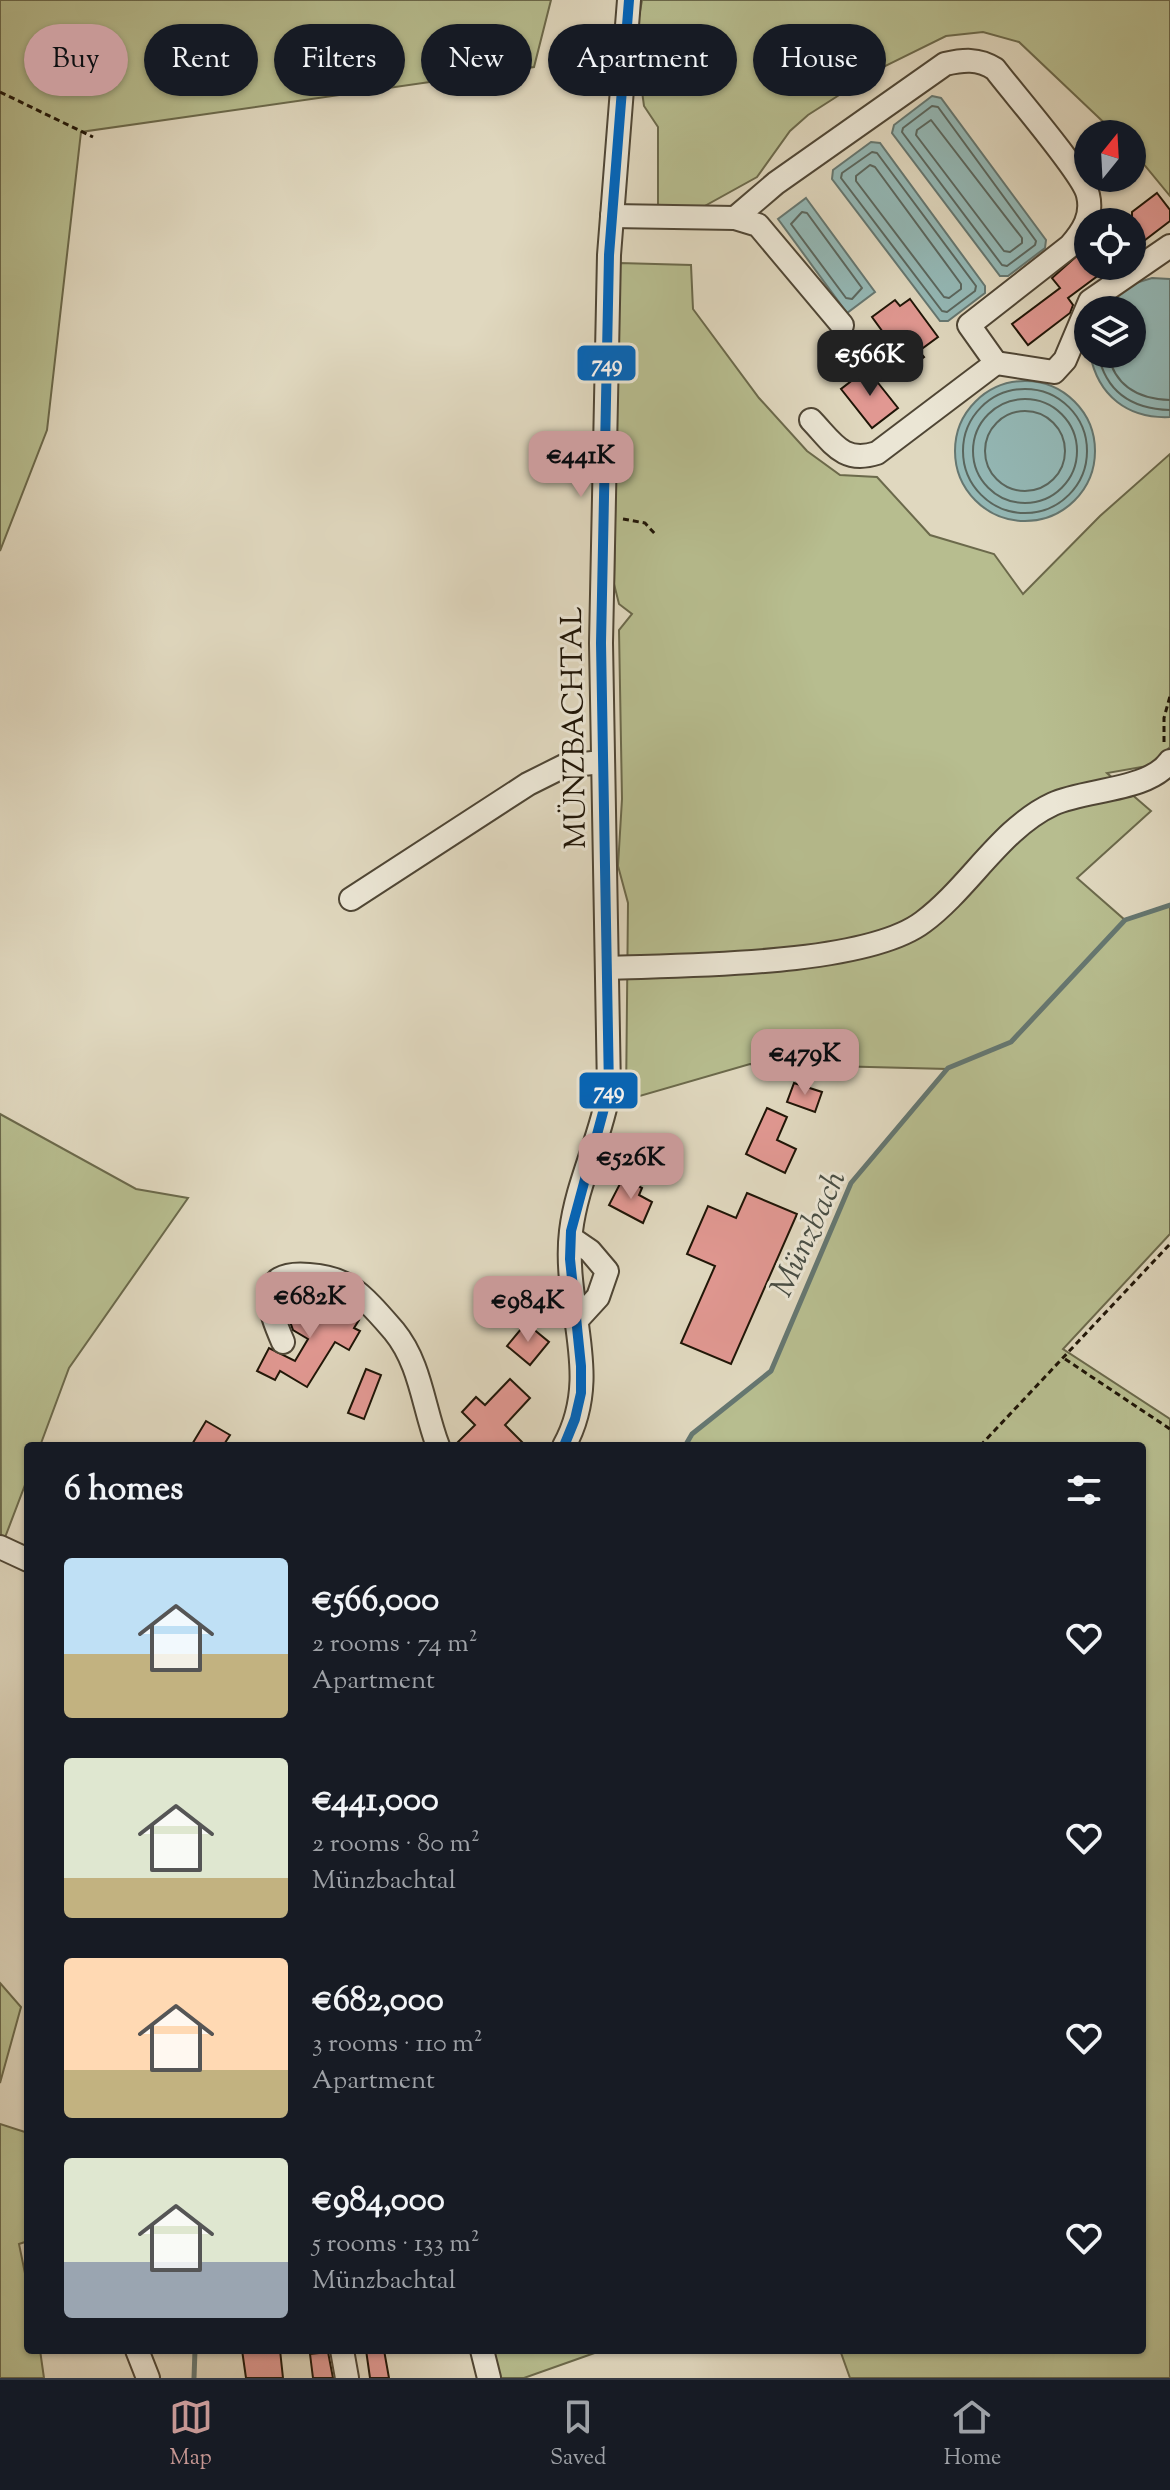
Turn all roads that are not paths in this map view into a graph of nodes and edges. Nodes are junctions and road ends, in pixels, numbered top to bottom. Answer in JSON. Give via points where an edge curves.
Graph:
{"nodes":[{"id":1,"x":629,"y":0,"type":"edge"},
{"id":2,"x":612,"y":216,"type":"junction"},
{"id":3,"x":735,"y":218,"type":"junction"},
{"id":4,"x":1170,"y":246,"type":"edge"},
{"id":5,"x":842,"y":325,"type":"dead end"},
{"id":6,"x":996,"y":363,"type":"junction"},
{"id":7,"x":811,"y":420,"type":"dead end"},
{"id":8,"x":602,"y":762,"type":"junction"},
{"id":9,"x":1167,"y":765,"type":"edge"},
{"id":10,"x":351,"y":899,"type":"dead end"},
{"id":11,"x":608,"y":968,"type":"junction"},
{"id":12,"x":571,"y":1238,"type":"junction"},
{"id":13,"x":576,"y":1321,"type":"junction"},
{"id":14,"x":283,"y":1342,"type":"dead end"},
{"id":15,"x":437,"y":1442,"type":"edge"},
{"id":16,"x":566,"y":1442,"type":"edge"},
{"id":17,"x":0,"y":1547,"type":"edge"},
{"id":18,"x":24,"y":1558,"type":"edge"},
{"id":19,"x":139,"y":2354,"type":"edge"},
{"id":20,"x":343,"y":2354,"type":"edge"},
{"id":21,"x":483,"y":2354,"type":"edge"},
{"id":22,"x":148,"y":2378,"type":"edge"},
{"id":23,"x":347,"y":2378,"type":"edge"},
{"id":24,"x":489,"y":2378,"type":"edge"}],
"edges":[{"from":1,"to":2,"type":"street","name":"MÜNZBACHTAL"},
{"from":2,"to":3,"type":"street"},
{"from":2,"to":8,"type":"street","name":"MÜNZBACHTAL"},
{"from":3,"to":5,"type":"street","via":[[758,225],[772,237]]},
{"from":3,"to":6,"type":"street","via":[[945,64],[984,62],[1004,81],[1089,197],[1083,231],[1070,246],[969,325]]},
{"from":4,"to":6,"type":"street","via":[[1090,301],[1065,360],[1054,372]]},
{"from":6,"to":7,"type":"street","via":[[877,453],[860,459],[842,452]]},
{"from":8,"to":10,"type":"street","via":[[564,766],[528,784]]},
{"from":8,"to":11,"type":"street","name":"MÜNZBACHTAL"},
{"from":9,"to":11,"type":"street","via":[[1145,779],[1053,804],[1021,826],[953,898],[895,939],[760,960]]},
{"from":11,"to":12,"type":"street","name":"MÜNZBACHTAL","via":[[609,1090]]},
{"from":12,"to":13,"type":"street","name":"MÜNZBACHTAL"},
{"from":12,"to":13,"type":"street","via":[[607,1271],[598,1297]]},
{"from":13,"to":16,"type":"street","name":"MÜNZBACHTAL","via":[[584,1376],[577,1421]]},
{"from":14,"to":15,"type":"street","via":[[269,1305],[272,1285],[311,1275],[349,1286],[395,1332],[409,1354]]},
{"from":17,"to":18,"type":"street"},
{"from":19,"to":22,"type":"street"},
{"from":20,"to":23,"type":"street"},
{"from":21,"to":24,"type":"street"}]}
